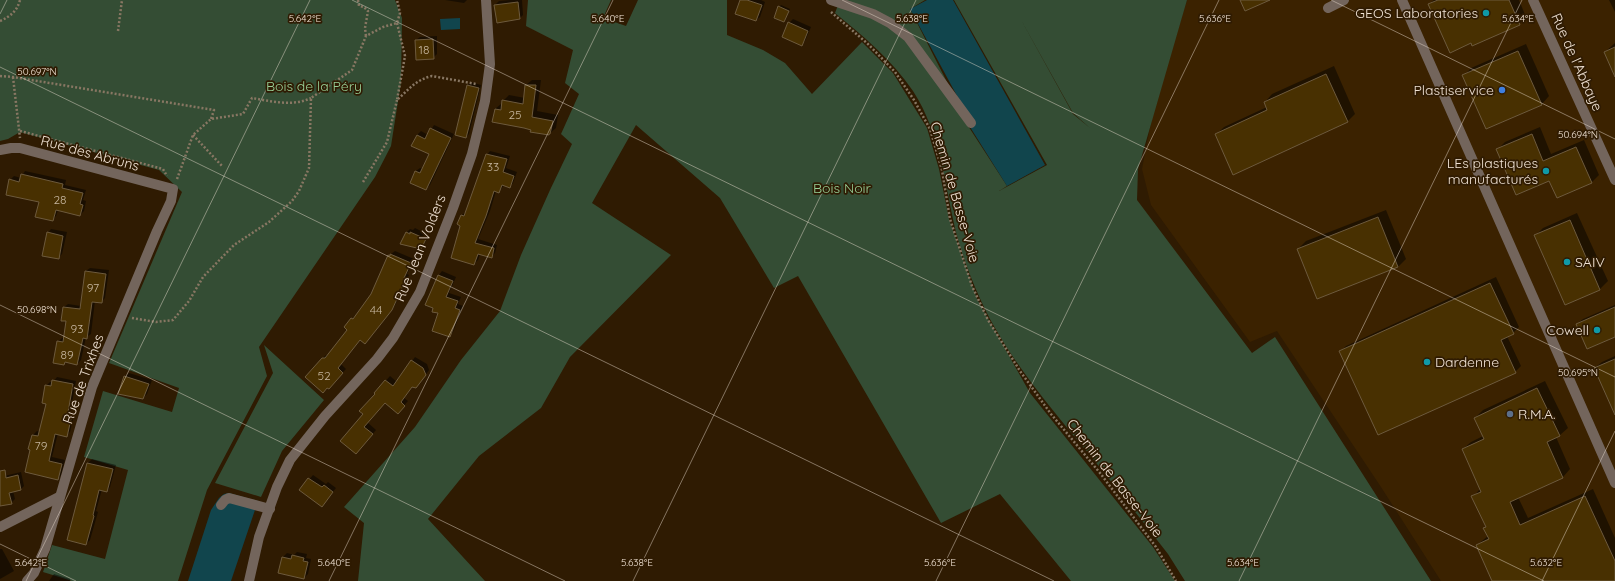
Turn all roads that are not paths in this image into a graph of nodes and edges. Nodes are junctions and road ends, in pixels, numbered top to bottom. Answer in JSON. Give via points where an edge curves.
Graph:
{"nodes":[{"id":1,"x":486,"y":0,"type":"edge"},
{"id":2,"x":1344,"y":0,"type":"edge"},
{"id":3,"x":1402,"y":0,"type":"edge"},
{"id":4,"x":1533,"y":0,"type":"edge"},
{"id":5,"x":829,"y":4,"type":"edge"},
{"id":6,"x":1328,"y":8,"type":"dead end"},
{"id":7,"x":971,"y":123,"type":"dead end"},
{"id":8,"x":0,"y":150,"type":"edge"},
{"id":9,"x":1615,"y":180,"type":"edge"},
{"id":10,"x":173,"y":189,"type":"joint"},
{"id":11,"x":1615,"y":483,"type":"edge"},
{"id":12,"x":59,"y":497,"type":"junction"},
{"id":13,"x":221,"y":505,"type":"dead end"},
{"id":14,"x":270,"y":509,"type":"junction"},
{"id":15,"x":0,"y":527,"type":"edge"},
{"id":16,"x":27,"y":581,"type":"edge"},
{"id":17,"x":249,"y":581,"type":"edge"}],
"edges":[{"from":1,"to":14,"type":"street","name":"Rue Jean Volders","via":[[490,56],[488,86],[472,154],[420,292],[385,349],[312,431],[290,460]]},
{"from":2,"to":6,"type":"street"},
{"from":3,"to":11,"type":"street"},
{"from":4,"to":9,"type":"street","name":"Rue de l'Abbaye"},
{"from":5,"to":7,"type":"street","via":[[873,14],[908,37]]},
{"from":8,"to":10,"type":"street","name":"Rue des Abruns","via":[[20,148]]},
{"from":10,"to":12,"type":"street","name":"Rue de Trixhes","via":[[171,201],[92,387]]},
{"from":12,"to":15,"type":"street"},
{"from":12,"to":16,"type":"street","name":"Rue de Trixhes","via":[[45,549],[34,573]]},
{"from":13,"to":14,"type":"street","via":[[228,498]]},
{"from":14,"to":17,"type":"street","name":"Rue Jean Volders","via":[[259,537]]}]}
